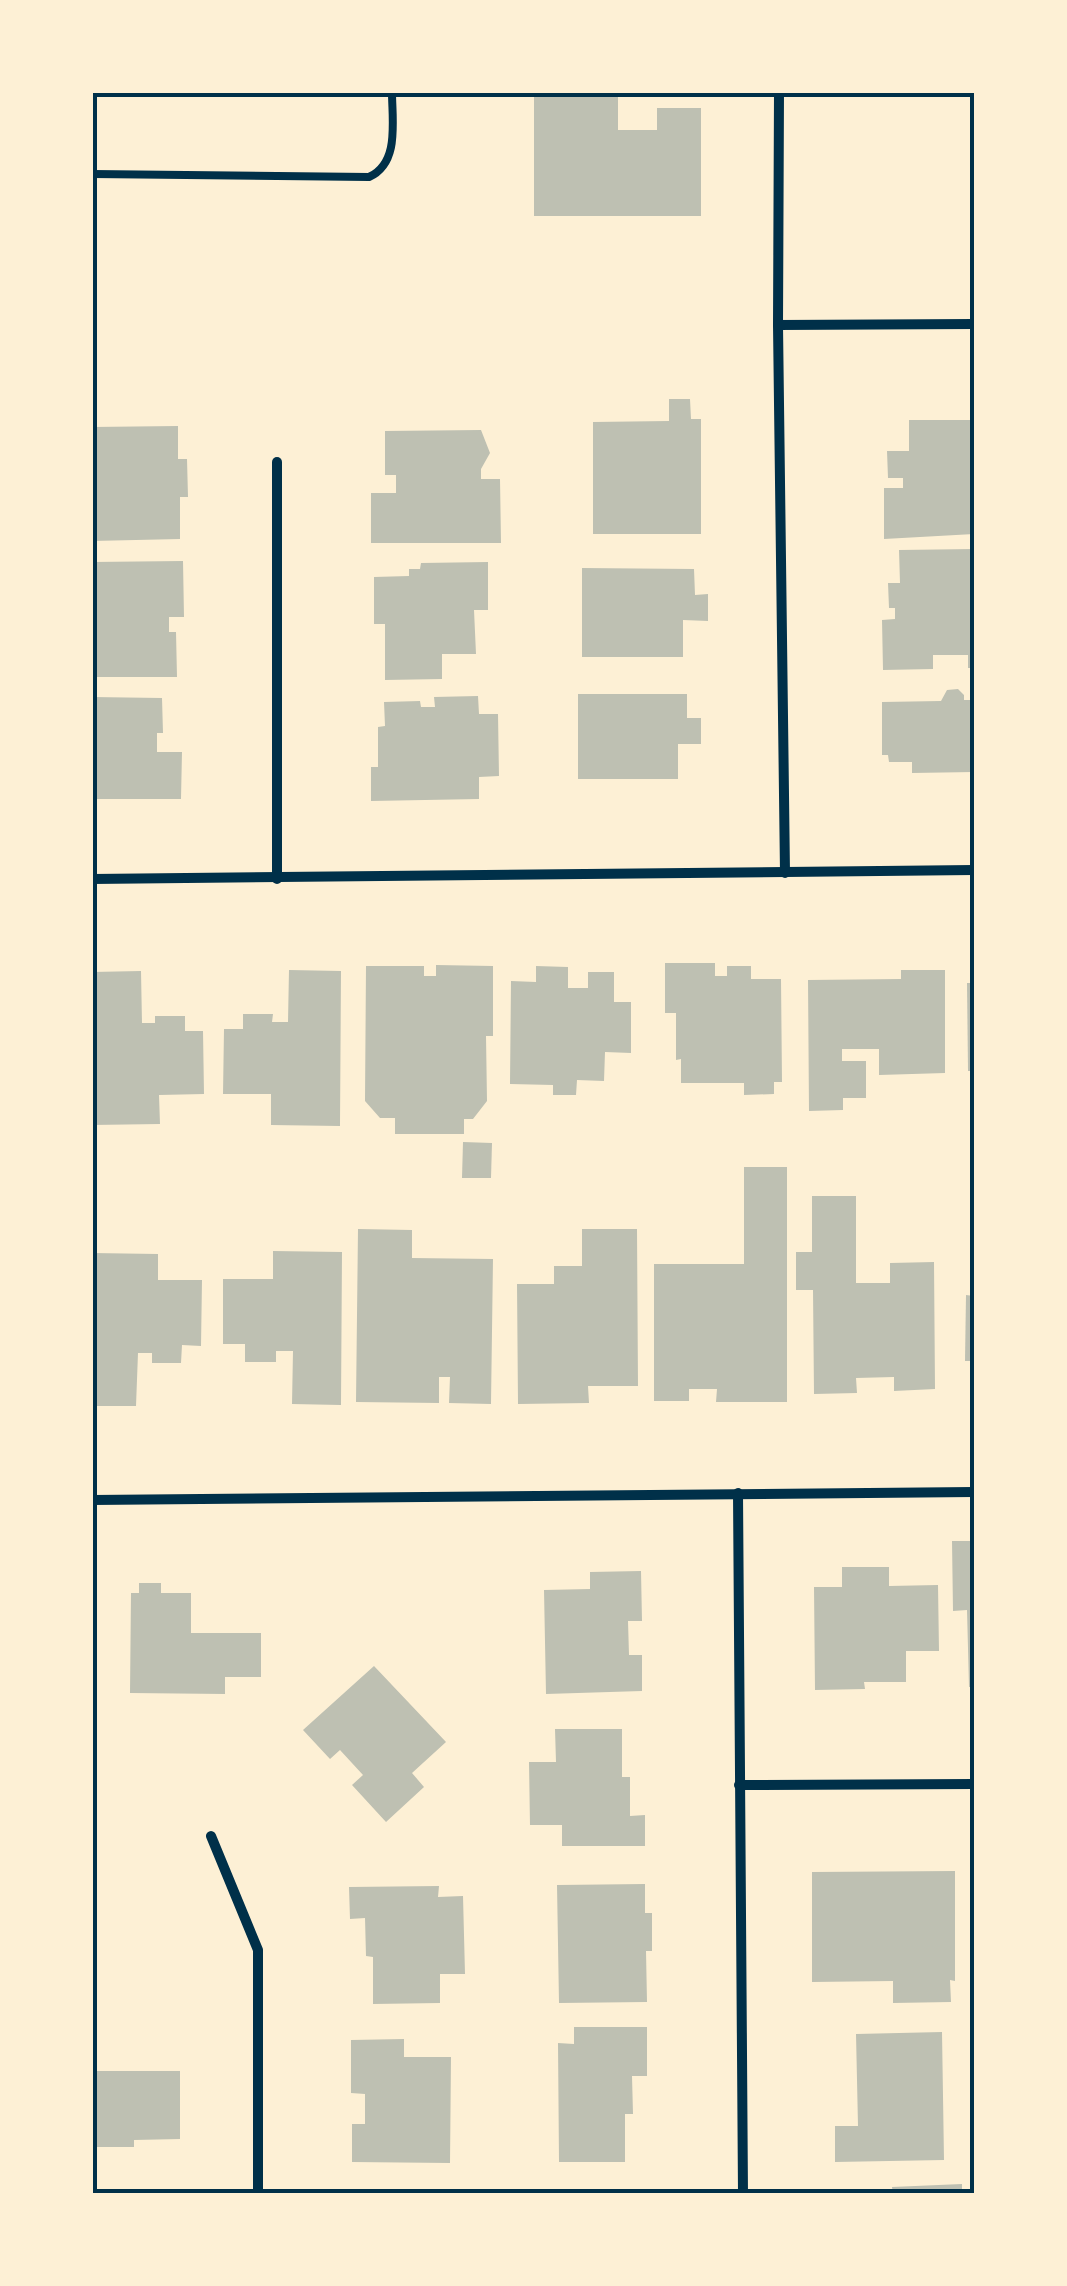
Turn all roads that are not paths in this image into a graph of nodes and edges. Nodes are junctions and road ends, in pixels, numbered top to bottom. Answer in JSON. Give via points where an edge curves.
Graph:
{"nodes":[{"id":1,"x":392,"y":92,"type":"edge"},
{"id":2,"x":779,"y":92,"type":"edge"},
{"id":3,"x":92,"y":174,"type":"edge"},
{"id":4,"x":974,"y":324,"type":"edge"},
{"id":5,"x":778,"y":325,"type":"junction"},
{"id":6,"x":277,"y":462,"type":"dead end"},
{"id":7,"x":974,"y":870,"type":"edge"},
{"id":8,"x":785,"y":873,"type":"junction"},
{"id":9,"x":92,"y":879,"type":"edge"},
{"id":10,"x":278,"y":879,"type":"junction"},
{"id":11,"x":974,"y":1492,"type":"edge"},
{"id":12,"x":738,"y":1493,"type":"junction"},
{"id":13,"x":92,"y":1500,"type":"edge"},
{"id":14,"x":974,"y":1784,"type":"edge"},
{"id":15,"x":738,"y":1785,"type":"junction"},
{"id":16,"x":211,"y":1836,"type":"dead end"},
{"id":17,"x":258,"y":2194,"type":"edge"},
{"id":18,"x":744,"y":2194,"type":"edge"}],
"edges":[{"from":1,"to":3,"type":"lane","via":[[390,153],[369,177]]},
{"from":2,"to":5,"type":"street"},
{"from":4,"to":5,"type":"street"},
{"from":5,"to":8,"type":"street"},
{"from":6,"to":10,"type":"street"},
{"from":7,"to":8,"type":"street"},
{"from":8,"to":10,"type":"street"},
{"from":9,"to":10,"type":"street"},
{"from":11,"to":12,"type":"street"},
{"from":12,"to":13,"type":"street"},
{"from":12,"to":15,"type":"street"},
{"from":14,"to":15,"type":"street"},
{"from":15,"to":18,"type":"street"},
{"from":16,"to":17,"type":"street","via":[[258,1950]]}]}
